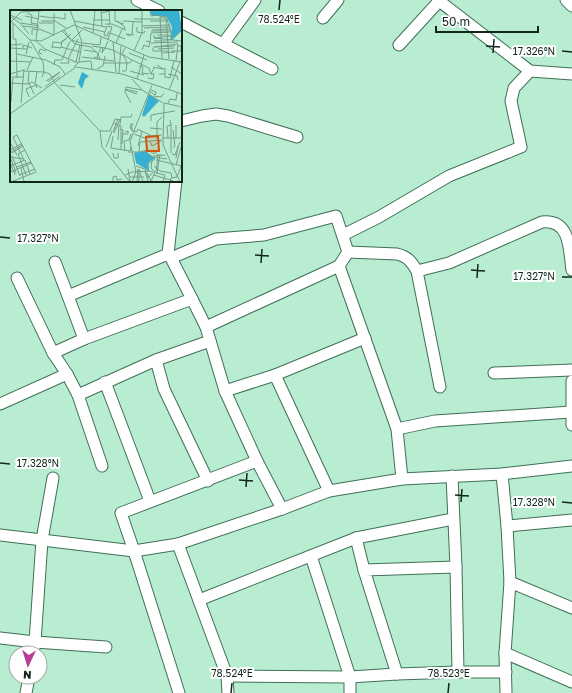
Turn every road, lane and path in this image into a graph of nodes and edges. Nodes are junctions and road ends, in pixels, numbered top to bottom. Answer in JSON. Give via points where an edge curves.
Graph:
{"nodes":[{"id":1,"x":137,"y":0,"type":"edge"},
{"id":2,"x":255,"y":0,"type":"edge"},
{"id":3,"x":338,"y":0,"type":"edge"},
{"id":4,"x":439,"y":0,"type":"edge"},
{"id":5,"x":566,"y":0,"type":"edge"},
{"id":6,"x":150,"y":3,"type":"edge"},
{"id":7,"x":572,"y":6,"type":"edge"},
{"id":8,"x":158,"y":10,"type":"edge"},
{"id":9,"x":323,"y":18,"type":"dead end"},
{"id":10,"x":182,"y":23,"type":"edge"},
{"id":11,"x":223,"y":44,"type":"junction"},
{"id":12,"x":399,"y":46,"type":"dead end"},
{"id":13,"x":272,"y":69,"type":"dead end"},
{"id":14,"x":530,"y":71,"type":"junction"},
{"id":15,"x":572,"y":74,"type":"edge"},
{"id":16,"x":182,"y":123,"type":"edge"},
{"id":17,"x":297,"y":137,"type":"dead end"},
{"id":18,"x":176,"y":182,"type":"edge"},
{"id":19,"x":343,"y":236,"type":"junction"},
{"id":20,"x":348,"y":252,"type":"junction"},
{"id":21,"x":170,"y":256,"type":"junction"},
{"id":22,"x":55,"y":262,"type":"dead end"},
{"id":23,"x":339,"y":266,"type":"junction"},
{"id":24,"x":572,"y":270,"type":"edge"},
{"id":25,"x":417,"y":271,"type":"junction"},
{"id":26,"x":17,"y":278,"type":"dead end"},
{"id":27,"x":68,"y":296,"type":"junction"},
{"id":28,"x":192,"y":299,"type":"junction"},
{"id":29,"x":206,"y":327,"type":"junction"},
{"id":30,"x":365,"y":338,"type":"junction"},
{"id":31,"x":84,"y":340,"type":"junction"},
{"id":32,"x":210,"y":341,"type":"junction"},
{"id":33,"x":52,"y":353,"type":"junction"},
{"id":34,"x":156,"y":360,"type":"junction"},
{"id":35,"x":572,"y":370,"type":"edge"},
{"id":36,"x":494,"y":373,"type":"dead end"},
{"id":37,"x":67,"y":374,"type":"junction"},
{"id":38,"x":275,"y":374,"type":"junction"},
{"id":39,"x":572,"y":381,"type":"edge"},
{"id":40,"x":105,"y":382,"type":"junction"},
{"id":41,"x":440,"y":387,"type":"dead end"},
{"id":42,"x":225,"y":391,"type":"junction"},
{"id":43,"x":78,"y":395,"type":"junction"},
{"id":44,"x":0,"y":404,"type":"edge"},
{"id":45,"x":571,"y":412,"type":"edge"},
{"id":46,"x":572,"y":425,"type":"edge"},
{"id":47,"x":397,"y":429,"type":"junction"},
{"id":48,"x":257,"y":461,"type":"junction"},
{"id":49,"x":102,"y":466,"type":"dead end"},
{"id":50,"x":572,"y":466,"type":"edge"},
{"id":51,"x":502,"y":474,"type":"junction"},
{"id":52,"x":452,"y":476,"type":"junction"},
{"id":53,"x":53,"y":478,"type":"dead end"},
{"id":54,"x":402,"y":479,"type":"junction"},
{"id":55,"x":208,"y":481,"type":"junction"},
{"id":56,"x":329,"y":491,"type":"junction"},
{"id":57,"x":150,"y":501,"type":"junction"},
{"id":58,"x":282,"y":509,"type":"junction"},
{"id":59,"x":453,"y":520,"type":"junction"},
{"id":60,"x":572,"y":520,"type":"edge"},
{"id":61,"x":507,"y":526,"type":"junction"},
{"id":62,"x":0,"y":535,"type":"edge"},
{"id":63,"x":356,"y":538,"type":"junction"},
{"id":64,"x":42,"y":540,"type":"junction"},
{"id":65,"x":178,"y":544,"type":"junction"},
{"id":66,"x":134,"y":551,"type":"junction"},
{"id":67,"x":311,"y":556,"type":"junction"},
{"id":68,"x":456,"y":567,"type":"junction"},
{"id":69,"x":364,"y":570,"type":"junction"},
{"id":70,"x":510,"y":582,"type":"junction"},
{"id":71,"x":199,"y":600,"type":"junction"},
{"id":72,"x":572,"y":608,"type":"edge"},
{"id":73,"x":0,"y":638,"type":"edge"},
{"id":74,"x":24,"y":645,"type":"edge"},
{"id":75,"x":34,"y":645,"type":"edge"},
{"id":76,"x":106,"y":647,"type":"dead end"},
{"id":77,"x":48,"y":648,"type":"edge"},
{"id":78,"x":506,"y":653,"type":"junction"},
{"id":79,"x":458,"y":672,"type":"junction"},
{"id":80,"x":506,"y":672,"type":"junction"},
{"id":81,"x":397,"y":674,"type":"junction"},
{"id":82,"x":227,"y":676,"type":"junction"},
{"id":83,"x":350,"y":677,"type":"junction"},
{"id":84,"x":572,"y":682,"type":"edge"},
{"id":85,"x":179,"y":693,"type":"edge"},
{"id":86,"x":228,"y":693,"type":"edge"},
{"id":87,"x":350,"y":693,"type":"edge"},
{"id":88,"x":506,"y":693,"type":"edge"}],
"edges":[{"from":1,"to":6,"type":"street"},
{"from":2,"to":11,"type":"street"},
{"from":3,"to":9,"type":"street"},
{"from":4,"to":12,"type":"street"},
{"from":4,"to":14,"type":"street"},
{"from":5,"to":7,"type":"street"},
{"from":6,"to":8,"type":"street"},
{"from":10,"to":11,"type":"street"},
{"from":11,"to":13,"type":"street"},
{"from":14,"to":15,"type":"street"},
{"from":14,"to":19,"type":"street","via":[[514,88],[511,101],[521,147],[449,176]]},
{"from":16,"to":17,"type":"street","via":[[216,114]]},
{"from":18,"to":21,"type":"street"},
{"from":19,"to":20,"type":"street"},
{"from":19,"to":21,"type":"street","via":[[336,216],[264,235],[216,240]]},
{"from":20,"to":23,"type":"street"},
{"from":20,"to":25,"type":"street","via":[[397,254],[410,260]]},
{"from":21,"to":27,"type":"street"},
{"from":21,"to":28,"type":"street"},
{"from":22,"to":27,"type":"street"},
{"from":23,"to":29,"type":"street"},
{"from":23,"to":30,"type":"street"},
{"from":24,"to":25,"type":"street","via":[[566,234],[557,224],[549,221],[449,263]]},
{"from":25,"to":41,"type":"street"},
{"from":26,"to":33,"type":"street"},
{"from":27,"to":31,"type":"street"},
{"from":28,"to":29,"type":"street"},
{"from":28,"to":31,"type":"street"},
{"from":29,"to":32,"type":"street"},
{"from":30,"to":38,"type":"street"},
{"from":30,"to":47,"type":"street"},
{"from":31,"to":33,"type":"street"},
{"from":32,"to":34,"type":"street"},
{"from":32,"to":42,"type":"street"},
{"from":33,"to":37,"type":"street"},
{"from":34,"to":40,"type":"street"},
{"from":34,"to":55,"type":"street","via":[[164,389]]},
{"from":35,"to":36,"type":"street"},
{"from":37,"to":43,"type":"street"},
{"from":37,"to":44,"type":"street"},
{"from":38,"to":42,"type":"street"},
{"from":38,"to":56,"type":"street"},
{"from":39,"to":45,"type":"street"},
{"from":40,"to":43,"type":"street"},
{"from":40,"to":57,"type":"street"},
{"from":42,"to":48,"type":"street"},
{"from":43,"to":49,"type":"street"},
{"from":45,"to":46,"type":"street"},
{"from":45,"to":47,"type":"street","via":[[434,421]]},
{"from":47,"to":54,"type":"street"},
{"from":48,"to":55,"type":"street"},
{"from":48,"to":58,"type":"street"},
{"from":50,"to":51,"type":"street"},
{"from":51,"to":52,"type":"street"},
{"from":51,"to":61,"type":"street"},
{"from":52,"to":54,"type":"street"},
{"from":52,"to":59,"type":"street"},
{"from":53,"to":64,"type":"street"},
{"from":54,"to":56,"type":"street"},
{"from":55,"to":57,"type":"street"},
{"from":56,"to":58,"type":"street"},
{"from":57,"to":66,"type":"street","via":[[121,513]]},
{"from":58,"to":65,"type":"street"},
{"from":59,"to":63,"type":"street"},
{"from":59,"to":68,"type":"street"},
{"from":60,"to":61,"type":"street"},
{"from":61,"to":70,"type":"street"},
{"from":62,"to":64,"type":"street"},
{"from":63,"to":67,"type":"street"},
{"from":63,"to":69,"type":"street"},
{"from":64,"to":66,"type":"street"},
{"from":64,"to":75,"type":"street"},
{"from":65,"to":66,"type":"street"},
{"from":65,"to":71,"type":"street"},
{"from":66,"to":85,"type":"street"},
{"from":67,"to":71,"type":"street"},
{"from":67,"to":83,"type":"street"},
{"from":68,"to":69,"type":"street"},
{"from":68,"to":79,"type":"street"},
{"from":69,"to":81,"type":"street"},
{"from":70,"to":72,"type":"street"},
{"from":70,"to":78,"type":"street"},
{"from":71,"to":82,"type":"street"},
{"from":73,"to":74,"type":"street"},
{"from":76,"to":77,"type":"street"},
{"from":78,"to":80,"type":"street"},
{"from":78,"to":84,"type":"street"},
{"from":79,"to":80,"type":"street"},
{"from":79,"to":81,"type":"street"},
{"from":80,"to":88,"type":"street"},
{"from":81,"to":83,"type":"street"},
{"from":82,"to":83,"type":"street"},
{"from":82,"to":86,"type":"street"},
{"from":83,"to":87,"type":"street"}]}
